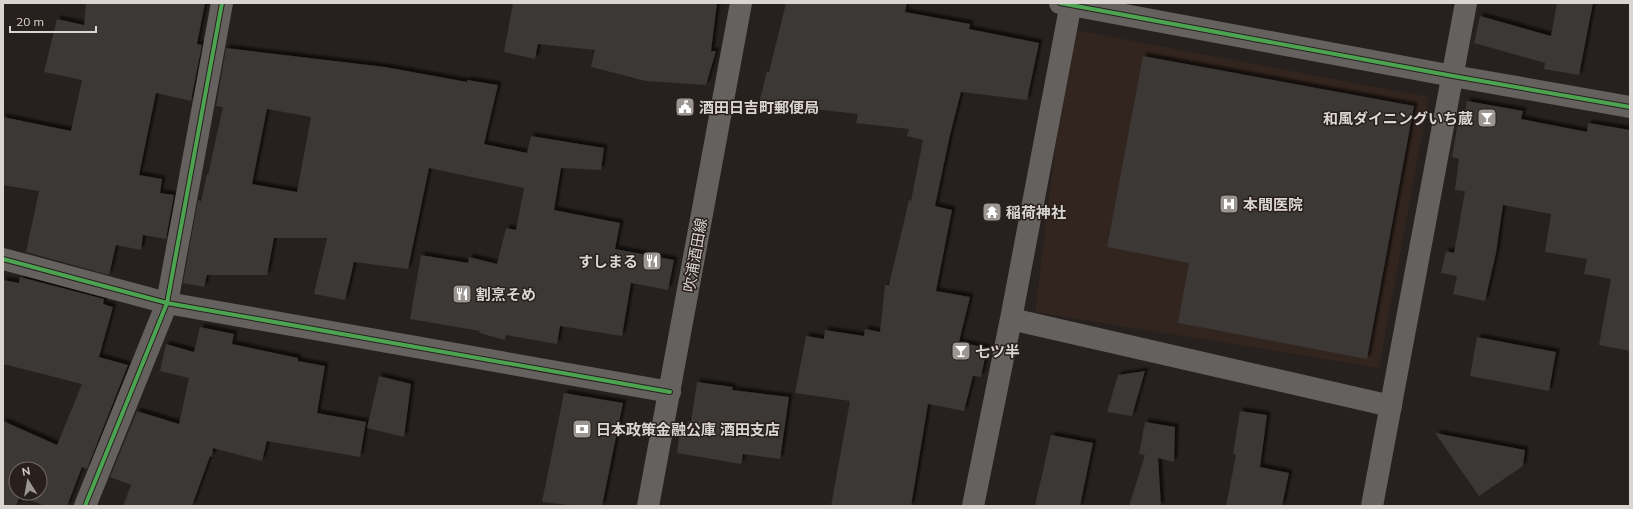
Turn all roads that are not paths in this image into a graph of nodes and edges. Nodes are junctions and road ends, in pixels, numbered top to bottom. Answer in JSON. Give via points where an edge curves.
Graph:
{"nodes":[{"id":1,"x":222,"y":3,"type":"edge"},
{"id":2,"x":741,"y":3,"type":"edge"},
{"id":3,"x":1466,"y":3,"type":"edge"},
{"id":4,"x":1067,"y":4,"type":"edge"},
{"id":5,"x":1452,"y":76,"type":"junction"},
{"id":6,"x":1630,"y":107,"type":"edge"},
{"id":7,"x":3,"y":259,"type":"edge"},
{"id":8,"x":167,"y":303,"type":"junction"},
{"id":9,"x":1011,"y":319,"type":"junction"},
{"id":10,"x":670,"y":392,"type":"junction"},
{"id":11,"x":1391,"y":406,"type":"junction"},
{"id":12,"x":85,"y":506,"type":"edge"},
{"id":13,"x":648,"y":506,"type":"edge"},
{"id":14,"x":973,"y":506,"type":"edge"},
{"id":15,"x":1372,"y":506,"type":"edge"}],
"edges":[{"from":1,"to":8,"type":"street"},
{"from":2,"to":10,"type":"street","name":"吹浦酒田線"},
{"from":3,"to":5,"type":"street"},
{"from":4,"to":5,"type":"street"},
{"from":4,"to":9,"type":"street"},
{"from":5,"to":6,"type":"street"},
{"from":5,"to":11,"type":"street"},
{"from":7,"to":8,"type":"street"},
{"from":8,"to":10,"type":"street"},
{"from":8,"to":12,"type":"street"},
{"from":9,"to":11,"type":"street"},
{"from":9,"to":14,"type":"street"},
{"from":10,"to":13,"type":"street","name":"吹浦酒田線"},
{"from":11,"to":15,"type":"street"}]}
